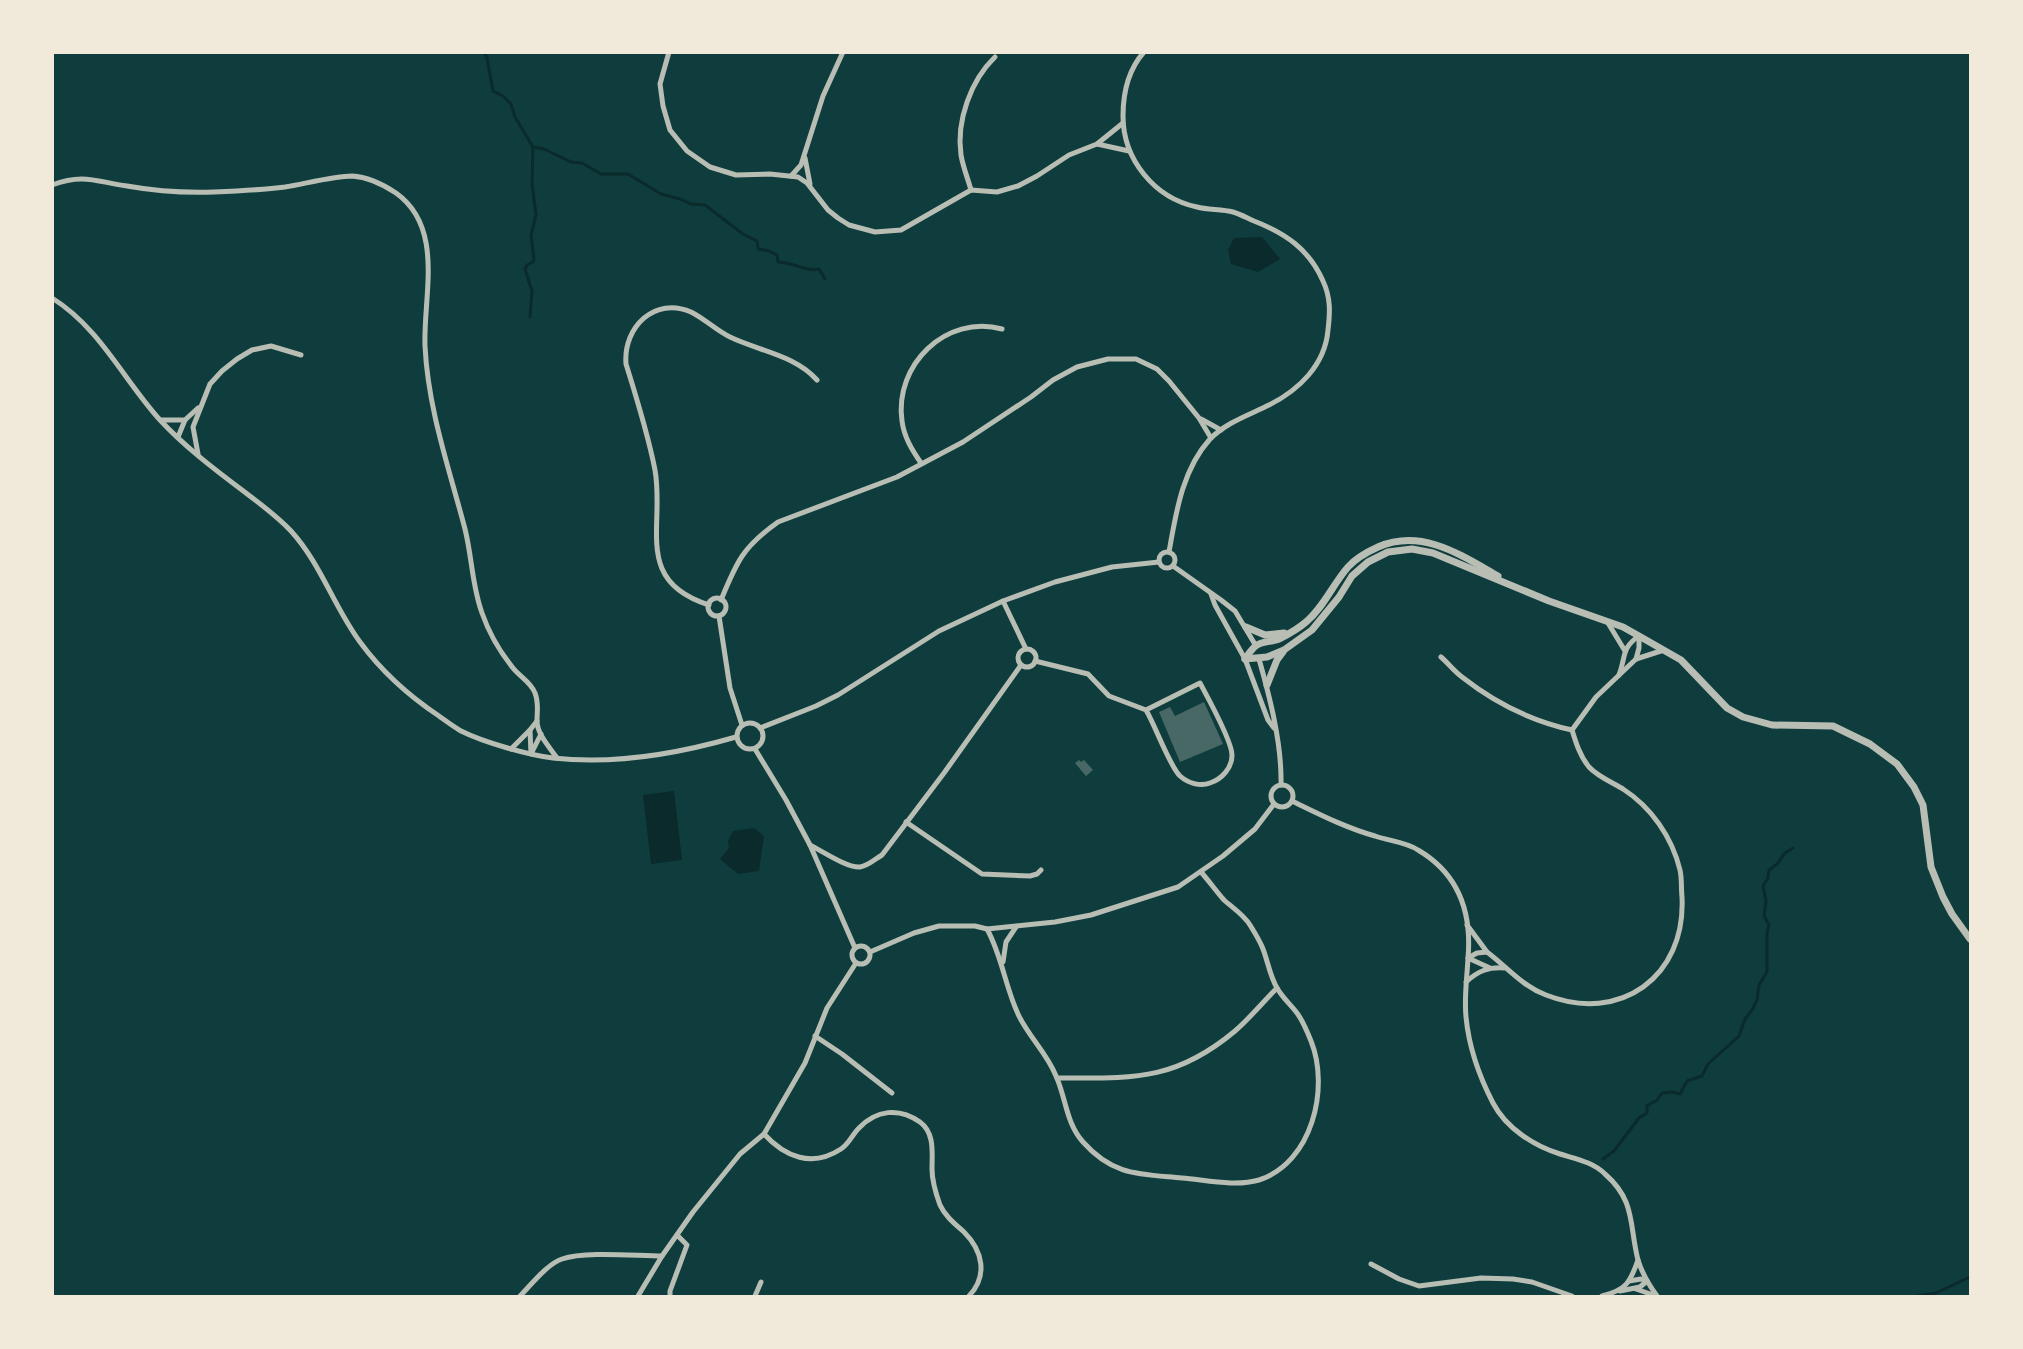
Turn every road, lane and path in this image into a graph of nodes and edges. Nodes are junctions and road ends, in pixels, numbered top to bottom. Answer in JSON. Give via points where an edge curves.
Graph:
{"nodes":[{"id":1,"x":669,"y":52,"type":"edge"},
{"id":2,"x":843,"y":52,"type":"edge"},
{"id":3,"x":1144,"y":52,"type":"edge"},
{"id":4,"x":995,"y":57,"type":"dead end"},
{"id":5,"x":1123,"y":123,"type":"junction"},
{"id":6,"x":1096,"y":144,"type":"junction"},
{"id":7,"x":1129,"y":151,"type":"junction"},
{"id":8,"x":805,"y":154,"type":"junction"},
{"id":9,"x":791,"y":176,"type":"junction"},
{"id":10,"x":52,"y":185,"type":"edge"},
{"id":11,"x":811,"y":188,"type":"junction"},
{"id":12,"x":971,"y":190,"type":"junction"},
{"id":13,"x":52,"y":298,"type":"edge"},
{"id":14,"x":1002,"y":329,"type":"dead end"},
{"id":15,"x":301,"y":354,"type":"dead end"},
{"id":16,"x":817,"y":380,"type":"dead end"},
{"id":17,"x":200,"y":406,"type":"junction"},
{"id":18,"x":1199,"y":418,"type":"junction"},
{"id":19,"x":160,"y":420,"type":"junction"},
{"id":20,"x":185,"y":420,"type":"junction"},
{"id":21,"x":193,"y":427,"type":"junction"},
{"id":22,"x":1221,"y":430,"type":"junction"},
{"id":23,"x":178,"y":437,"type":"junction"},
{"id":24,"x":1211,"y":438,"type":"junction"},
{"id":25,"x":198,"y":456,"type":"junction"},
{"id":26,"x":921,"y":463,"type":"junction"},
{"id":27,"x":1169,"y":552,"type":"junction"},
{"id":28,"x":1159,"y":562,"type":"junction"},
{"id":29,"x":1173,"y":566,"type":"junction"},
{"id":30,"x":1526,"y":591,"type":"junction"},
{"id":31,"x":1211,"y":594,"type":"junction"},
{"id":32,"x":721,"y":600,"type":"junction"},
{"id":33,"x":1003,"y":601,"type":"junction"},
{"id":34,"x":709,"y":605,"type":"junction"},
{"id":35,"x":719,"y":616,"type":"junction"},
{"id":36,"x":1608,"y":623,"type":"junction"},
{"id":37,"x":1246,"y":627,"type":"junction"},
{"id":38,"x":1289,"y":632,"type":"junction"},
{"id":39,"x":1639,"y":636,"type":"junction"},
{"id":40,"x":1256,"y":646,"type":"junction"},
{"id":41,"x":1026,"y":649,"type":"junction"},
{"id":42,"x":1284,"y":650,"type":"junction"},
{"id":43,"x":1664,"y":650,"type":"junction"},
{"id":44,"x":1625,"y":651,"type":"junction"},
{"id":45,"x":1441,"y":657,"type":"dead end"},
{"id":46,"x":1636,"y":658,"type":"junction"},
{"id":47,"x":1245,"y":659,"type":"junction"},
{"id":48,"x":1259,"y":659,"type":"junction"},
{"id":49,"x":1035,"y":660,"type":"junction"},
{"id":50,"x":1021,"y":664,"type":"junction"},
{"id":51,"x":1618,"y":676,"type":"junction"},
{"id":52,"x":1267,"y":685,"type":"junction"},
{"id":53,"x":1146,"y":710,"type":"junction"},
{"id":54,"x":537,"y":721,"type":"junction"},
{"id":55,"x":742,"y":725,"type":"junction"},
{"id":56,"x":760,"y":728,"type":"junction"},
{"id":57,"x":1274,"y":728,"type":"junction"},
{"id":58,"x":530,"y":730,"type":"junction"},
{"id":59,"x":1572,"y":730,"type":"junction"},
{"id":60,"x":541,"y":734,"type":"junction"},
{"id":61,"x":736,"y":737,"type":"junction"},
{"id":62,"x":511,"y":749,"type":"junction"},
{"id":63,"x":755,"y":749,"type":"junction"},
{"id":64,"x":531,"y":754,"type":"junction"},
{"id":65,"x":557,"y":758,"type":"junction"},
{"id":66,"x":1281,"y":784,"type":"junction"},
{"id":67,"x":1292,"y":801,"type":"junction"},
{"id":68,"x":1274,"y":804,"type":"junction"},
{"id":69,"x":906,"y":822,"type":"junction"},
{"id":70,"x":810,"y":845,"type":"junction"},
{"id":71,"x":1041,"y":870,"type":"dead end"},
{"id":72,"x":1201,"y":872,"type":"junction"},
{"id":73,"x":1466,"y":923,"type":"junction"},
{"id":74,"x":1016,"y":927,"type":"junction"},
{"id":75,"x":1001,"y":928,"type":"junction"},
{"id":76,"x":987,"y":929,"type":"junction"},
{"id":77,"x":1971,"y":939,"type":"edge"},
{"id":78,"x":994,"y":940,"type":"junction"},
{"id":79,"x":1006,"y":942,"type":"junction"},
{"id":80,"x":855,"y":948,"type":"junction"},
{"id":81,"x":870,"y":952,"type":"junction"},
{"id":82,"x":1487,"y":952,"type":"junction"},
{"id":83,"x":1468,"y":958,"type":"junction"},
{"id":84,"x":856,"y":963,"type":"junction"},
{"id":85,"x":1003,"y":967,"type":"junction"},
{"id":86,"x":1490,"y":968,"type":"junction"},
{"id":87,"x":1504,"y":968,"type":"junction"},
{"id":88,"x":1466,"y":982,"type":"junction"},
{"id":89,"x":1277,"y":988,"type":"junction"},
{"id":90,"x":815,"y":1036,"type":"junction"},
{"id":91,"x":1057,"y":1078,"type":"junction"},
{"id":92,"x":892,"y":1093,"type":"dead end"},
{"id":93,"x":764,"y":1134,"type":"junction"},
{"id":94,"x":677,"y":1235,"type":"junction"},
{"id":95,"x":662,"y":1256,"type":"junction"},
{"id":96,"x":1638,"y":1260,"type":"junction"},
{"id":97,"x":1371,"y":1264,"type":"dead end"},
{"id":98,"x":1629,"y":1281,"type":"junction"},
{"id":99,"x":1647,"y":1281,"type":"junction"},
{"id":100,"x":760,"y":1282,"type":"dead end"},
{"id":101,"x":1634,"y":1289,"type":"junction"},
{"id":102,"x":1619,"y":1291,"type":"junction"},
{"id":103,"x":1656,"y":1295,"type":"edge"},
{"id":104,"x":520,"y":1296,"type":"edge"},
{"id":105,"x":638,"y":1296,"type":"edge"},
{"id":106,"x":670,"y":1296,"type":"edge"},
{"id":107,"x":755,"y":1296,"type":"edge"},
{"id":108,"x":969,"y":1296,"type":"edge"},
{"id":109,"x":1572,"y":1296,"type":"edge"},
{"id":110,"x":1602,"y":1296,"type":"edge"}],
"edges":[{"from":1,"to":9,"type":"street","via":[[660,84],[663,106],[670,130],[682,146],[698,160],[723,172]]},
{"from":2,"to":8,"type":"street","via":[[823,96]]},
{"from":3,"to":5,"type":"street","via":[[1127,82]]},
{"from":4,"to":12,"type":"street","via":[[970,94],[961,125],[961,156]]},
{"from":5,"to":6,"type":"street"},
{"from":5,"to":7,"type":"street"},
{"from":6,"to":7,"type":"street"},
{"from":6,"to":12,"type":"street","via":[[1069,155],[1018,186],[998,192]]},
{"from":7,"to":22,"type":"street","via":[[1150,182],[1179,201],[1234,212],[1292,240],[1315,265],[1324,282],[1330,307],[1328,336],[1324,352],[1311,373],[1283,398]]},
{"from":8,"to":9,"type":"street"},
{"from":8,"to":11,"type":"street"},
{"from":9,"to":11,"type":"street"},
{"from":10,"to":54,"type":"street","via":[[69,179],[99,179],[127,186],[201,192],[269,189],[352,176],[382,185],[406,202],[417,215],[427,240],[427,369],[435,422],[466,531],[482,614],[494,640],[536,694]]},
{"from":11,"to":12,"type":"street","via":[[837,218],[875,232],[901,230]]},
{"from":13,"to":19,"type":"street","via":[[99,338]]},
{"from":14,"to":26,"type":"street","via":[[969,327],[956,331],[931,345],[912,368],[902,394],[902,422]]},
{"from":15,"to":17,"type":"street","via":[[271,346],[252,350],[222,371],[210,384]]},
{"from":16,"to":34,"type":"street","via":[[800,367],[729,337],[684,310],[668,308],[653,312],[629,336],[626,364],[656,473],[655,540],[659,563],[681,592]]},
{"from":17,"to":20,"type":"street"},
{"from":17,"to":21,"type":"street"},
{"from":18,"to":22,"type":"street"},
{"from":18,"to":24,"type":"street"},
{"from":18,"to":26,"type":"street","via":[[1157,369],[1136,359],[1108,358],[1077,367],[1053,380],[963,442]]},
{"from":19,"to":20,"type":"street"},
{"from":19,"to":23,"type":"street"},
{"from":20,"to":23,"type":"street"},
{"from":21,"to":23,"type":"street"},
{"from":21,"to":25,"type":"street"},
{"from":22,"to":24,"type":"street"},
{"from":23,"to":25,"type":"street"},
{"from":24,"to":27,"type":"street","via":[[1197,456],[1178,502]]},
{"from":25,"to":62,"type":"street","via":[[277,516],[292,532],[359,642],[390,678],[461,731]]},
{"from":26,"to":32,"type":"street","via":[[897,477],[778,522],[761,534],[736,564]]},
{"from":27,"to":28,"type":"street","via":[[1162,554]]},
{"from":27,"to":29,"type":"street","via":[[1174,557]]},
{"from":28,"to":29,"type":"street","via":[[1166,568]]},
{"from":28,"to":33,"type":"street","via":[[1112,567]]},
{"from":29,"to":31,"type":"street"},
{"from":30,"to":36,"type":"street"},
{"from":30,"to":38,"type":"street","via":[[1432,542],[1401,541],[1384,544],[1350,564],[1326,600],[1306,622]]},
{"from":30,"to":42,"type":"street","via":[[1433,553],[1412,549],[1388,552],[1352,576],[1326,615]]},
{"from":31,"to":37,"type":"street","via":[[1234,611]]},
{"from":31,"to":47,"type":"street"},
{"from":32,"to":34,"type":"street","via":[[714,599]]},
{"from":32,"to":35,"type":"street","via":[[726,609]]},
{"from":33,"to":41,"type":"street"},
{"from":33,"to":56,"type":"street","via":[[939,632],[838,695]]},
{"from":34,"to":35,"type":"street","via":[[711,613]]},
{"from":35,"to":55,"type":"street","via":[[729,688]]},
{"from":36,"to":39,"type":"street"},
{"from":36,"to":44,"type":"street"},
{"from":37,"to":38,"type":"street","via":[[1265,635]]},
{"from":37,"to":40,"type":"street"},
{"from":38,"to":40,"type":"street"},
{"from":39,"to":43,"type":"street"},
{"from":39,"to":44,"type":"street"},
{"from":39,"to":46,"type":"street"},
{"from":40,"to":47,"type":"street"},
{"from":40,"to":48,"type":"street"},
{"from":41,"to":49,"type":"street","via":[[1034,652]]},
{"from":41,"to":50,"type":"street","via":[[1018,657]]},
{"from":42,"to":48,"type":"street"},
{"from":42,"to":52,"type":"street"},
{"from":43,"to":46,"type":"street"},
{"from":43,"to":77,"type":"street","via":[[1681,660],[1727,708],[1743,717],[1772,726],[1833,726],[1870,744],[1897,764],[1923,805],[1931,867],[1943,897]]},
{"from":44,"to":51,"type":"street"},
{"from":45,"to":59,"type":"street","via":[[1476,687],[1524,716]]},
{"from":46,"to":51,"type":"street"},
{"from":47,"to":48,"type":"street"},
{"from":47,"to":57,"type":"street"},
{"from":48,"to":52,"type":"street"},
{"from":49,"to":50,"type":"street","via":[[1029,667]]},
{"from":49,"to":53,"type":"street","via":[[1088,674],[1109,696]]},
{"from":50,"to":69,"type":"street"},
{"from":51,"to":59,"type":"street","via":[[1596,697]]},
{"from":52,"to":57,"type":"street"},
{"from":53,"to":53,"type":"street","via":[[1183,778],[1200,785],[1210,784],[1228,769],[1232,755],[1229,743],[1200,683]]},
{"from":54,"to":58,"type":"street"},
{"from":54,"to":60,"type":"street"},
{"from":55,"to":56,"type":"street","via":[[750,723]]},
{"from":55,"to":61,"type":"street"},
{"from":56,"to":63,"type":"street","via":[[763,740]]},
{"from":57,"to":66,"type":"street"},
{"from":58,"to":62,"type":"street"},
{"from":58,"to":64,"type":"street"},
{"from":59,"to":87,"type":"street","via":[[1591,769],[1649,811],[1668,839],[1680,870],[1680,931],[1660,972],[1648,985],[1623,999],[1594,1005],[1562,1000],[1535,991]]},
{"from":60,"to":64,"type":"street"},
{"from":60,"to":65,"type":"street"},
{"from":61,"to":63,"type":"street","via":[[742,748]]},
{"from":61,"to":65,"type":"street","via":[[657,755]]},
{"from":62,"to":64,"type":"street"},
{"from":63,"to":70,"type":"street"},
{"from":64,"to":65,"type":"street"},
{"from":66,"to":67,"type":"street","via":[[1292,791]]},
{"from":66,"to":68,"type":"street","via":[[1272,790]]},
{"from":67,"to":68,"type":"street","via":[[1284,807]]},
{"from":67,"to":73,"type":"street","via":[[1374,836],[1416,848],[1432,858],[1445,869],[1460,893]]},
{"from":68,"to":72,"type":"street","via":[[1255,829]]},
{"from":69,"to":70,"type":"street","via":[[882,855],[860,867],[850,866]]},
{"from":69,"to":71,"type":"street","via":[[982,874],[1030,876]]},
{"from":70,"to":80,"type":"street"},
{"from":72,"to":74,"type":"street","via":[[1178,887],[1112,909]]},
{"from":72,"to":89,"type":"street","via":[[1248,923],[1262,946]]},
{"from":73,"to":82,"type":"street"},
{"from":73,"to":83,"type":"street"},
{"from":74,"to":75,"type":"street"},
{"from":74,"to":79,"type":"street"},
{"from":75,"to":76,"type":"street"},
{"from":75,"to":78,"type":"street"},
{"from":75,"to":79,"type":"street"},
{"from":76,"to":78,"type":"street"},
{"from":76,"to":81,"type":"street","via":[[939,926]]},
{"from":78,"to":85,"type":"street"},
{"from":79,"to":85,"type":"street"},
{"from":80,"to":81,"type":"street","via":[[864,946]]},
{"from":80,"to":84,"type":"street","via":[[852,956]]},
{"from":81,"to":84,"type":"street","via":[[865,963]]},
{"from":82,"to":83,"type":"street"},
{"from":82,"to":87,"type":"street"},
{"from":83,"to":86,"type":"street"},
{"from":83,"to":88,"type":"street"},
{"from":84,"to":90,"type":"street","via":[[827,1008]]},
{"from":85,"to":91,"type":"street","via":[[1018,1015]]},
{"from":86,"to":87,"type":"street"},
{"from":86,"to":88,"type":"street"},
{"from":88,"to":96,"type":"street","via":[[1470,1044],[1494,1106],[1525,1137],[1594,1165],[1606,1174],[1626,1198]]},
{"from":89,"to":91,"type":"street","via":[[1237,1029],[1212,1049],[1179,1067],[1132,1077]]},
{"from":89,"to":91,"type":"street","via":[[1296,1012],[1312,1043],[1319,1092],[1304,1142],[1278,1169],[1259,1179],[1236,1182],[1118,1169],[1100,1160],[1077,1134]]},
{"from":90,"to":92,"type":"street"},
{"from":90,"to":93,"type":"street","via":[[797,1079]]},
{"from":93,"to":94,"type":"street","via":[[740,1154]]},
{"from":93,"to":108,"type":"street","via":[[793,1156],[810,1159],[841,1149],[863,1124],[880,1113],[907,1115],[922,1123],[931,1141],[932,1170],[940,1205],[968,1237],[982,1261],[978,1283]]},
{"from":94,"to":95,"type":"street"},
{"from":94,"to":106,"type":"street","via":[[687,1245]]},
{"from":95,"to":104,"type":"street","via":[[593,1255],[562,1259]]},
{"from":95,"to":105,"type":"street"},
{"from":96,"to":98,"type":"street"},
{"from":96,"to":99,"type":"street"},
{"from":97,"to":109,"type":"street","via":[[1419,1286],[1481,1278],[1513,1279]]},
{"from":98,"to":99,"type":"street"},
{"from":98,"to":102,"type":"street"},
{"from":99,"to":101,"type":"street"},
{"from":99,"to":103,"type":"street"},
{"from":100,"to":107,"type":"street"},
{"from":101,"to":102,"type":"street"},
{"from":101,"to":103,"type":"street"},
{"from":102,"to":110,"type":"street"}]}
